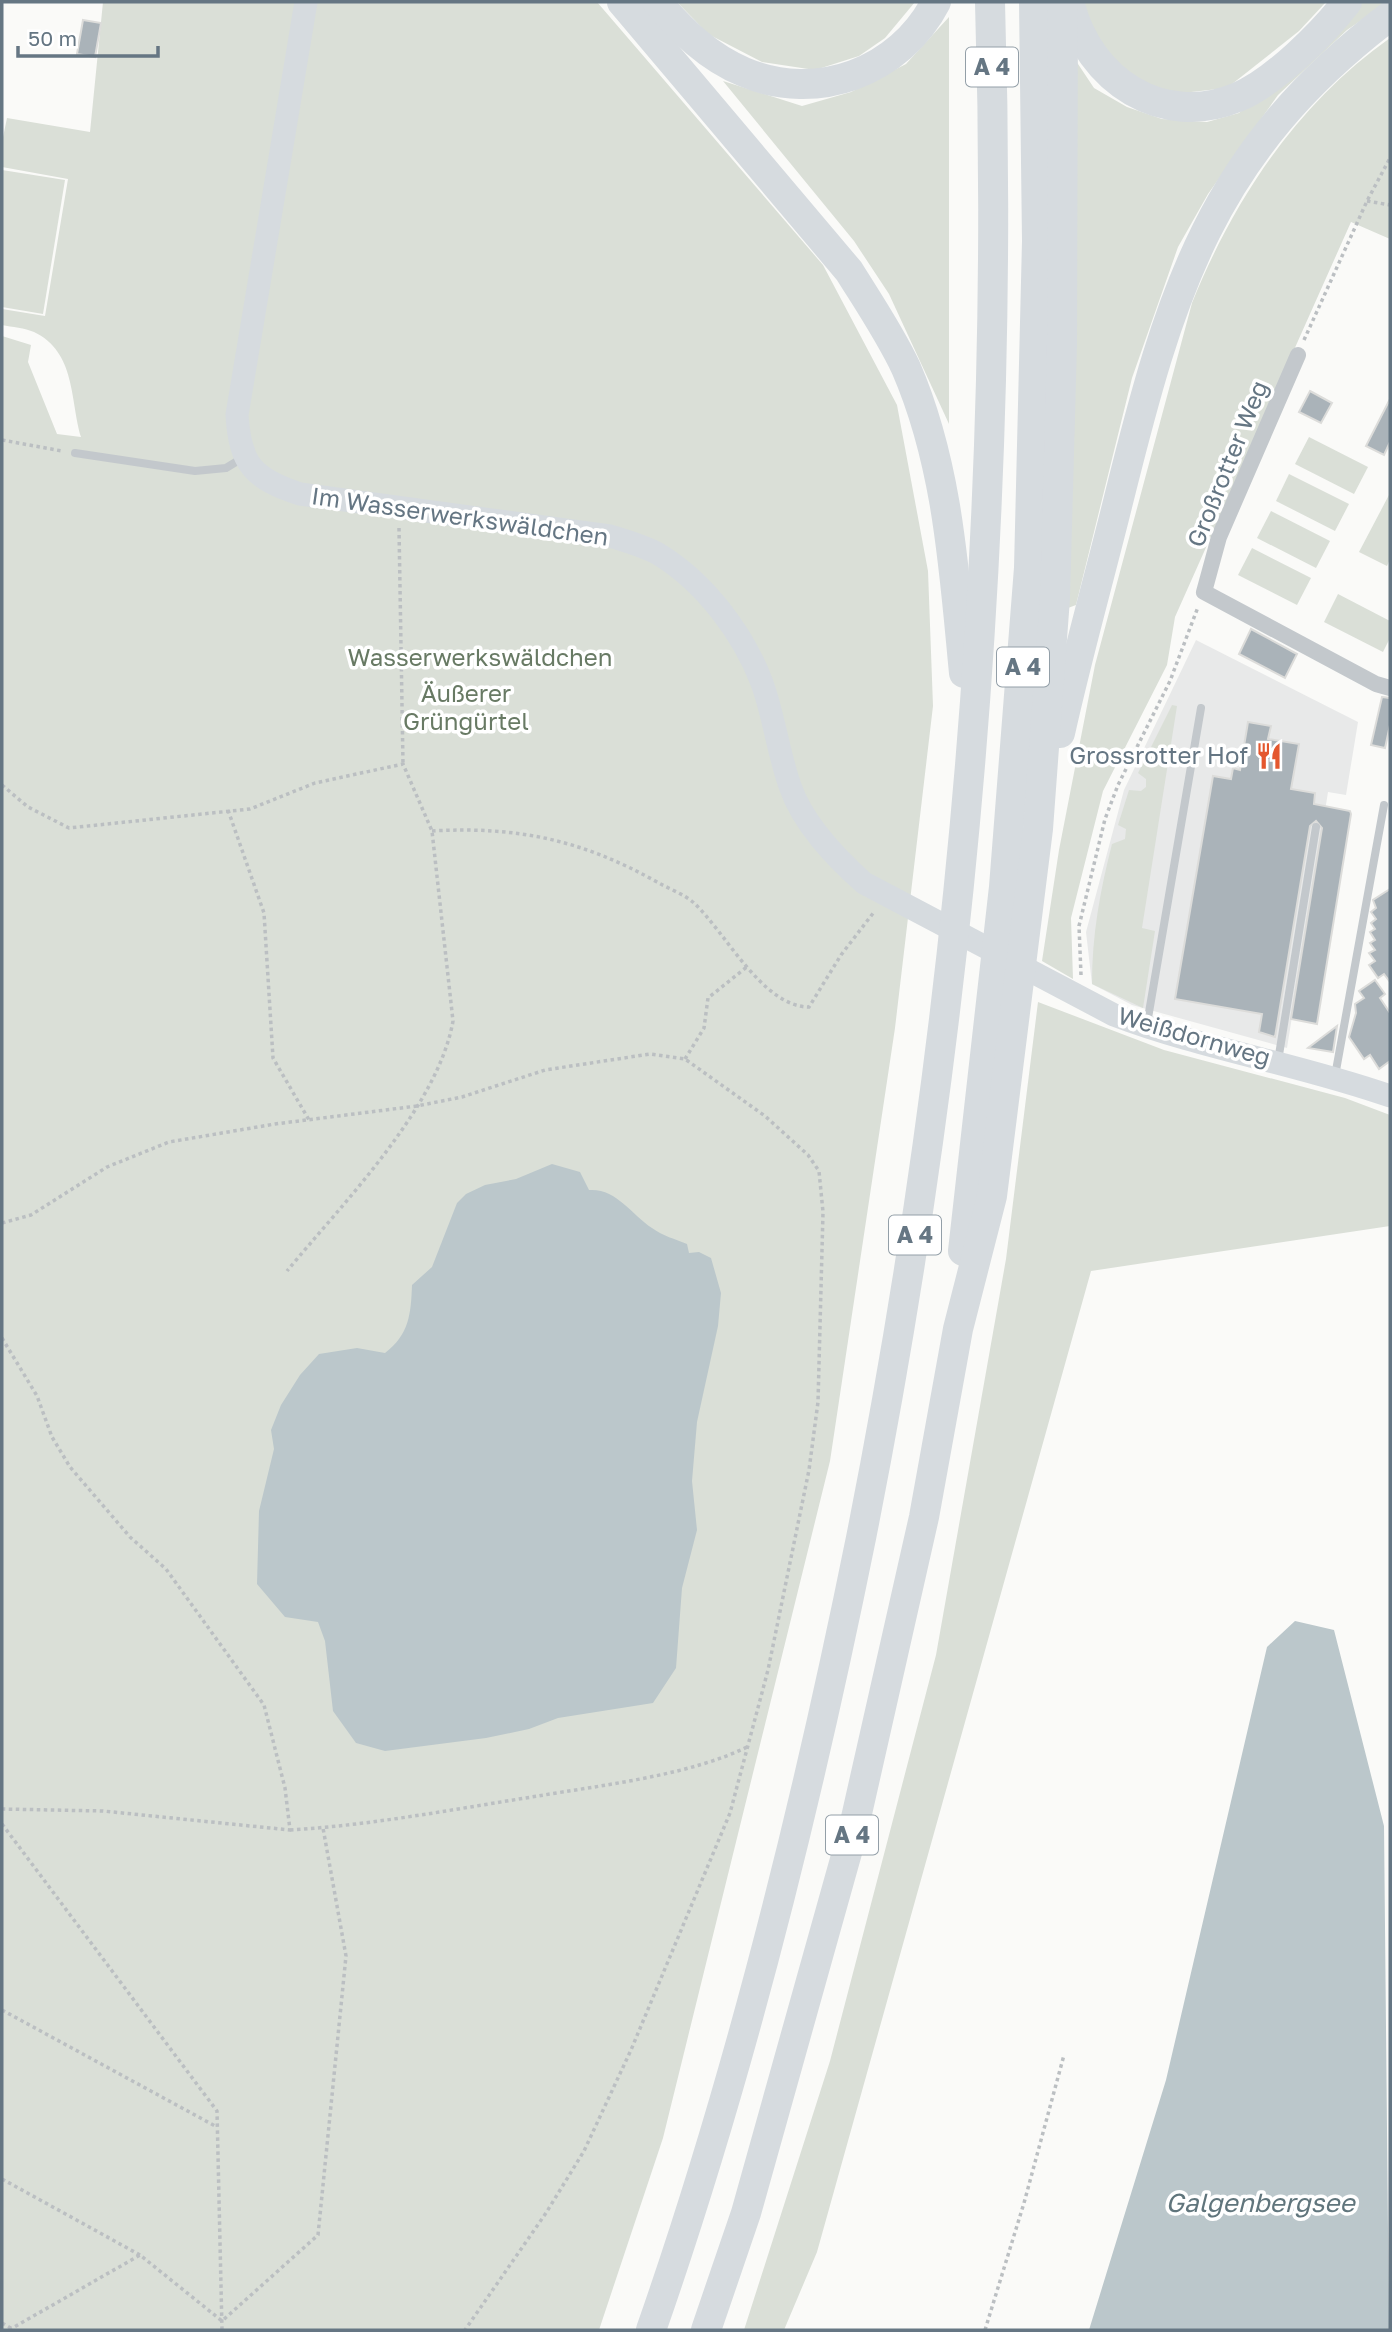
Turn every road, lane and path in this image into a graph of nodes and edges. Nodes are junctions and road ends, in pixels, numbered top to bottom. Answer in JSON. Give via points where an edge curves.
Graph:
{"nodes":[{"id":1,"x":306,"y":2,"type":"edge"},
{"id":2,"x":622,"y":2,"type":"edge"},
{"id":3,"x":657,"y":2,"type":"edge"},
{"id":4,"x":936,"y":2,"type":"edge"},
{"id":5,"x":975,"y":2,"type":"edge"},
{"id":6,"x":990,"y":2,"type":"edge"},
{"id":7,"x":1034,"y":2,"type":"edge"},
{"id":8,"x":1063,"y":2,"type":"edge"},
{"id":9,"x":1069,"y":2,"type":"edge"},
{"id":10,"x":1347,"y":2,"type":"edge"},
{"id":11,"x":1390,"y":16,"type":"edge"},
{"id":12,"x":994,"y":133,"type":"junction"},
{"id":13,"x":1390,"y":158,"type":"edge"},
{"id":14,"x":1367,"y":201,"type":"junction"},
{"id":15,"x":1390,"y":205,"type":"edge"},
{"id":16,"x":1298,"y":355,"type":"joint"},
{"id":17,"x":2,"y":440,"type":"edge"},
{"id":18,"x":75,"y":453,"type":"joint"},
{"id":19,"x":244,"y":457,"type":"junction"},
{"id":20,"x":399,"y":507,"type":"junction"},
{"id":21,"x":1204,"y":592,"type":"junction"},
{"id":22,"x":1390,"y":688,"type":"edge"},
{"id":23,"x":1201,"y":708,"type":"dead end"},
{"id":24,"x":403,"y":764,"type":"junction"},
{"id":25,"x":972,"y":765,"type":"junction"},
{"id":26,"x":2,"y":785,"type":"edge"},
{"id":27,"x":1384,"y":805,"type":"dead end"},
{"id":28,"x":228,"y":810,"type":"junction"},
{"id":29,"x":1317,"y":827,"type":"dead end"},
{"id":30,"x":1038,"y":829,"type":"junction"},
{"id":31,"x":432,"y":831,"type":"junction"},
{"id":32,"x":888,"y":904,"type":"junction"},
{"id":33,"x":1080,"y":951,"type":"dead end"},
{"id":34,"x":748,"y":967,"type":"junction"},
{"id":35,"x":1057,"y":986,"type":"joint"},
{"id":36,"x":1147,"y":1027,"type":"junction"},
{"id":37,"x":685,"y":1059,"type":"junction"},
{"id":38,"x":1278,"y":1061,"type":"junction"},
{"id":39,"x":1335,"y":1076,"type":"junction"},
{"id":40,"x":1390,"y":1096,"type":"edge"},
{"id":41,"x":417,"y":1106,"type":"junction"},
{"id":42,"x":310,"y":1121,"type":"junction"},
{"id":43,"x":2,"y":1223,"type":"edge"},
{"id":44,"x":288,"y":1271,"type":"dead end"},
{"id":45,"x":958,"y":1329,"type":"junction"},
{"id":46,"x":2,"y":1338,"type":"edge"},
{"id":47,"x":750,"y":1746,"type":"junction"},
{"id":48,"x":2,"y":1810,"type":"edge"},
{"id":49,"x":2,"y":1824,"type":"edge"},
{"id":50,"x":323,"y":1828,"type":"junction"},
{"id":51,"x":290,"y":1830,"type":"junction"},
{"id":52,"x":2,"y":2010,"type":"edge"},
{"id":53,"x":1063,"y":2055,"type":"dead end"},
{"id":54,"x":217,"y":2127,"type":"junction"},
{"id":55,"x":2,"y":2179,"type":"edge"},
{"id":56,"x":141,"y":2255,"type":"junction"},
{"id":57,"x":222,"y":2321,"type":"junction"},
{"id":58,"x":2,"y":2323,"type":"edge"},
{"id":59,"x":11,"y":2330,"type":"edge"},
{"id":60,"x":222,"y":2330,"type":"edge"},
{"id":61,"x":465,"y":2330,"type":"edge"},
{"id":62,"x":651,"y":2330,"type":"edge"},
{"id":63,"x":706,"y":2330,"type":"edge"},
{"id":64,"x":985,"y":2330,"type":"edge"}],
"edges":[{"from":1,"to":19,"type":"street","via":[[237,415]]},
{"from":2,"to":25,"type":"highway","via":[[849,271],[905,368],[941,479]]},
{"from":3,"to":4,"type":"highway","via":[[681,29],[720,60],[761,79],[807,85],[851,77],[885,60],[913,37]]},
{"from":5,"to":12,"type":"highway"},
{"from":6,"to":12,"type":"highway","number":"A 4"},
{"from":7,"to":45,"type":"highway","number":"A 4","via":[[1037,241],[1029,568],[1009,836],[968,1191]]},
{"from":8,"to":30,"type":"highway","via":[[1062,344],[1055,598]]},
{"from":9,"to":10,"type":"highway","via":[[1085,46],[1109,76],[1150,101],[1185,108],[1220,103],[1257,87]]},
{"from":11,"to":30,"type":"highway","via":[[1324,71],[1274,123],[1235,178],[1196,250],[1146,391]]},
{"from":12,"to":25,"type":"highway","number":"A 4","via":[[989,495]]},
{"from":13,"to":14,"type":"path"},
{"from":14,"to":15,"type":"path"},
{"from":14,"to":16,"type":"path"},
{"from":16,"to":21,"type":"street","name":"Großrotter Weg","via":[[1219,537]]},
{"from":17,"to":18,"type":"path"},
{"from":18,"to":19,"type":"lane","via":[[195,471],[226,468]]},
{"from":19,"to":20,"type":"street","name":"Im Wasserwerkswäldchen","via":[[269,484],[300,494]]},
{"from":20,"to":24,"type":"path"},
{"from":20,"to":32,"type":"street","name":"Im Wasserwerkswäldchen","via":[[610,536],[658,554],[700,585],[737,635],[761,682],[791,788],[812,827],[846,867]]},
{"from":21,"to":22,"type":"street"},
{"from":21,"to":33,"type":"path","via":[[1170,681],[1105,819],[1079,926]]},
{"from":23,"to":36,"type":"lane"},
{"from":24,"to":28,"type":"path","via":[[315,783],[250,809]]},
{"from":24,"to":31,"type":"path"},
{"from":25,"to":62,"type":"highway","number":"A 4","via":[[936,1093],[915,1238],[847,1607],[780,1892],[706,2158]]},
{"from":26,"to":28,"type":"path","via":[[28,807],[69,828]]},
{"from":27,"to":39,"type":"lane"},
{"from":28,"to":42,"type":"path","via":[[264,913],[273,1058]]},
{"from":29,"to":38,"type":"lane"},
{"from":30,"to":45,"type":"highway","via":[[992,1196]]},
{"from":31,"to":34,"type":"path","via":[[519,831],[630,867],[693,902]]},
{"from":31,"to":41,"type":"path","via":[[453,1021],[437,1075]]},
{"from":32,"to":34,"type":"path","via":[[841,955],[810,1007],[786,1003]]},
{"from":32,"to":35,"type":"street","name":"Im Wasserwerkswäldchen"},
{"from":34,"to":37,"type":"path","via":[[708,998],[704,1028]]},
{"from":35,"to":36,"type":"street","name":"Weißdornweg"},
{"from":36,"to":38,"type":"street","name":"Weißdornweg"},
{"from":37,"to":41,"type":"path","via":[[650,1054],[545,1070],[463,1097]]},
{"from":37,"to":47,"type":"path","via":[[792,1139],[819,1171],[823,1189],[818,1402],[809,1470]]},
{"from":38,"to":39,"type":"street","name":"Weißdornweg"},
{"from":39,"to":40,"type":"street","name":"Weißdornweg"},
{"from":41,"to":42,"type":"path"},
{"from":41,"to":44,"type":"path"},
{"from":42,"to":43,"type":"path","via":[[169,1142],[107,1167],[31,1215]]},
{"from":45,"to":63,"type":"highway","number":"A 4","via":[[924,1517],[853,1831],[761,2164]]},
{"from":46,"to":51,"type":"path","via":[[37,1396],[52,1437],[70,1467],[130,1537],[166,1569],[264,1705],[285,1788]]},
{"from":47,"to":50,"type":"path","via":[[723,1759],[585,1788]]},
{"from":47,"to":61,"type":"path","via":[[730,1813],[683,1928],[584,2151]]},
{"from":48,"to":51,"type":"path","via":[[103,1811]]},
{"from":49,"to":54,"type":"path","via":[[211,2100]]},
{"from":50,"to":51,"type":"path"},
{"from":50,"to":57,"type":"path","via":[[346,1956],[318,2235]]},
{"from":52,"to":54,"type":"path"},
{"from":53,"to":64,"type":"path"},
{"from":54,"to":57,"type":"path"},
{"from":55,"to":56,"type":"path"},
{"from":56,"to":57,"type":"path"},
{"from":56,"to":59,"type":"path"},
{"from":57,"to":60,"type":"path"},
{"from":58,"to":59,"type":"path"}]}
